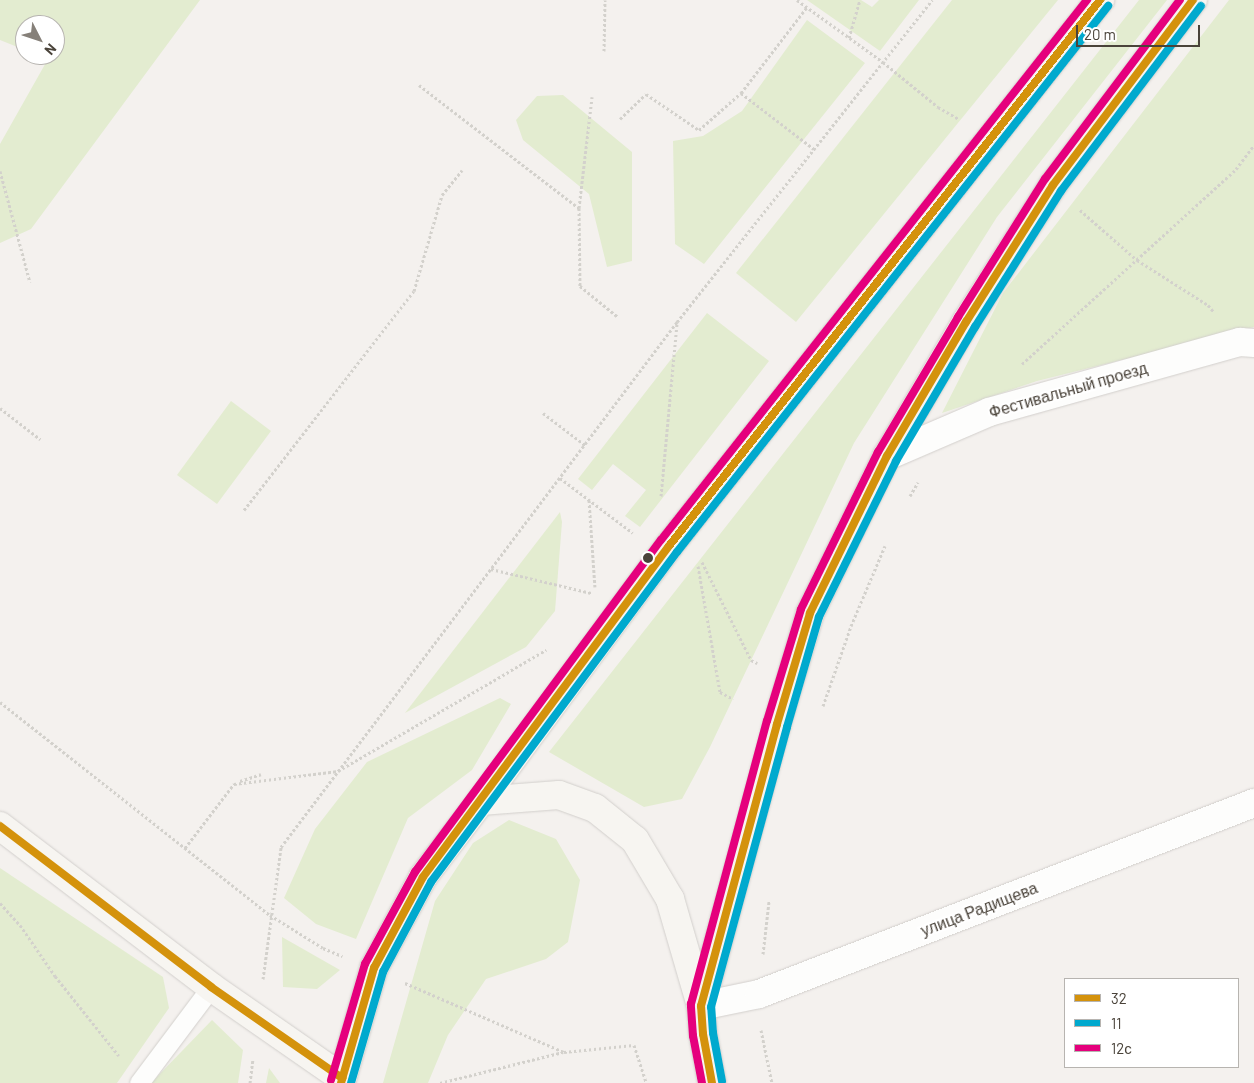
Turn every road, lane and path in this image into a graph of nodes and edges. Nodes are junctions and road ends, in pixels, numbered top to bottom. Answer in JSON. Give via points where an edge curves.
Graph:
{"nodes":[{"id":1,"x":605,"y":0,"type":"edge"},
{"id":2,"x":797,"y":0,"type":"edge"},
{"id":3,"x":860,"y":0,"type":"edge"},
{"id":4,"x":932,"y":0,"type":"edge"},
{"id":5,"x":1100,"y":0,"type":"edge"},
{"id":6,"x":1193,"y":0,"type":"edge"},
{"id":7,"x":807,"y":7,"type":"junction"},
{"id":8,"x":849,"y":38,"type":"junction"},
{"id":9,"x":604,"y":51,"type":"dead end"},
{"id":10,"x":883,"y":62,"type":"junction"},
{"id":11,"x":419,"y":86,"type":"dead end"},
{"id":12,"x":741,"y":93,"type":"junction"},
{"id":13,"x":592,"y":97,"type":"dead end"},
{"id":14,"x":620,"y":120,"type":"dead end"},
{"id":15,"x":1254,"y":145,"type":"edge"},
{"id":16,"x":814,"y":149,"type":"junction"},
{"id":17,"x":462,"y":170,"type":"dead end"},
{"id":18,"x":0,"y":171,"type":"edge"},
{"id":19,"x":580,"y":208,"type":"junction"},
{"id":20,"x":30,"y":282,"type":"dead end"},
{"id":21,"x":618,"y":317,"type":"dead end"},
{"id":22,"x":677,"y":322,"type":"junction"},
{"id":23,"x":1254,"y":344,"type":"edge"},
{"id":24,"x":1018,"y":367,"type":"dead end"},
{"id":25,"x":0,"y":408,"type":"edge"},
{"id":26,"x":543,"y":413,"type":"dead end"},
{"id":27,"x":40,"y":439,"type":"dead end"},
{"id":28,"x":585,"y":445,"type":"junction"},
{"id":29,"x":888,"y":456,"type":"junction"},
{"id":30,"x":922,"y":476,"type":"dead end"},
{"id":31,"x":560,"y":478,"type":"junction"},
{"id":32,"x":589,"y":500,"type":"junction"},
{"id":33,"x":907,"y":500,"type":"dead end"},
{"id":34,"x":660,"y":505,"type":"dead end"},
{"id":35,"x":244,"y":510,"type":"dead end"},
{"id":36,"x":639,"y":538,"type":"dead end"},
{"id":37,"x":886,"y":544,"type":"dead end"},
{"id":38,"x":491,"y":569,"type":"junction"},
{"id":39,"x":547,"y":650,"type":"dead end"},
{"id":40,"x":790,"y":681,"type":"junction"},
{"id":41,"x":733,"y":699,"type":"dead end"},
{"id":42,"x":0,"y":702,"type":"edge"},
{"id":43,"x":819,"y":715,"type":"dead end"},
{"id":44,"x":338,"y":771,"type":"junction"},
{"id":45,"x":261,"y":774,"type":"dead end"},
{"id":46,"x":234,"y":784,"type":"junction"},
{"id":47,"x":482,"y":801,"type":"junction"},
{"id":48,"x":1254,"y":803,"type":"edge"},
{"id":49,"x":0,"y":826,"type":"edge"},
{"id":50,"x":185,"y":848,"type":"junction"},
{"id":51,"x":769,"y":895,"type":"dead end"},
{"id":52,"x":0,"y":903,"type":"edge"},
{"id":53,"x":270,"y":915,"type":"junction"},
{"id":54,"x":374,"y":968,"type":"junction"},
{"id":55,"x":211,"y":987,"type":"junction"},
{"id":56,"x":759,"y":994,"type":"junction"},
{"id":57,"x":701,"y":1006,"type":"junction"},
{"id":58,"x":259,"y":1020,"type":"junction"},
{"id":59,"x":564,"y":1052,"type":"junction"},
{"id":60,"x":342,"y":1080,"type":"edge"},
{"id":61,"x":139,"y":1083,"type":"edge"},
{"id":62,"x":250,"y":1083,"type":"edge"},
{"id":63,"x":440,"y":1083,"type":"edge"},
{"id":64,"x":646,"y":1083,"type":"edge"},
{"id":65,"x":712,"y":1083,"type":"edge"},
{"id":66,"x":772,"y":1083,"type":"edge"}],
"edges":[{"from":1,"to":9,"type":"path"},
{"from":2,"to":7,"type":"path"},
{"from":3,"to":8,"type":"path"},
{"from":4,"to":10,"type":"path"},
{"from":5,"to":47,"type":"main road","via":[[669,546]]},
{"from":6,"to":29,"type":"main road","via":[[1053,185],[966,322]]},
{"from":7,"to":8,"type":"path"},
{"from":7,"to":12,"type":"path"},
{"from":8,"to":10,"type":"path"},
{"from":10,"to":16,"type":"path"},
{"from":11,"to":19,"type":"path"},
{"from":12,"to":14,"type":"path","via":[[699,130],[646,94]]},
{"from":12,"to":16,"type":"path"},
{"from":13,"to":19,"type":"path"},
{"from":15,"to":24,"type":"path","via":[[1236,168]]},
{"from":16,"to":22,"type":"path"},
{"from":17,"to":35,"type":"path","via":[[442,195],[414,291]]},
{"from":18,"to":20,"type":"path"},
{"from":19,"to":21,"type":"path","via":[[580,286]]},
{"from":22,"to":28,"type":"path"},
{"from":22,"to":34,"type":"path"},
{"from":23,"to":29,"type":"street","name":"Фестивальный проезд","via":[[1240,342],[989,412]]},
{"from":25,"to":27,"type":"path"},
{"from":26,"to":28,"type":"path"},
{"from":28,"to":31,"type":"path"},
{"from":29,"to":40,"type":"main road","via":[[810,613]]},
{"from":30,"to":33,"type":"path"},
{"from":31,"to":32,"type":"path"},
{"from":31,"to":38,"type":"path"},
{"from":32,"to":36,"type":"path"},
{"from":32,"to":38,"type":"path","via":[[595,594]]},
{"from":37,"to":43,"type":"path","via":[[850,626]]},
{"from":38,"to":44,"type":"path"},
{"from":39,"to":44,"type":"path"},
{"from":40,"to":41,"type":"path","via":[[751,660],[698,557],[720,692]]},
{"from":40,"to":57,"type":"main road"},
{"from":42,"to":50,"type":"path"},
{"from":44,"to":46,"type":"path"},
{"from":44,"to":53,"type":"path","via":[[280,846]]},
{"from":45,"to":46,"type":"path"},
{"from":46,"to":50,"type":"path"},
{"from":47,"to":54,"type":"main road","via":[[423,877]]},
{"from":47,"to":57,"type":"main road","via":[[559,795],[595,808],[635,840],[670,899]]},
{"from":48,"to":56,"type":"street","name":"улица Радищева"},
{"from":49,"to":55,"type":"main road"},
{"from":50,"to":53,"type":"path"},
{"from":51,"to":56,"type":"path"},
{"from":52,"to":61,"type":"path"},
{"from":53,"to":54,"type":"path","via":[[323,948]]},
{"from":53,"to":58,"type":"path"},
{"from":54,"to":59,"type":"path"},
{"from":54,"to":60,"type":"main road"},
{"from":55,"to":58,"type":"main road"},
{"from":55,"to":61,"type":"lane"},
{"from":56,"to":57,"type":"street","name":"улица Радищева"},
{"from":56,"to":66,"type":"path","via":[[760,1024]]},
{"from":57,"to":65,"type":"main road"},
{"from":58,"to":60,"type":"main road"},
{"from":58,"to":62,"type":"path"},
{"from":59,"to":63,"type":"path"},
{"from":59,"to":64,"type":"path","via":[[634,1045]]}]}
